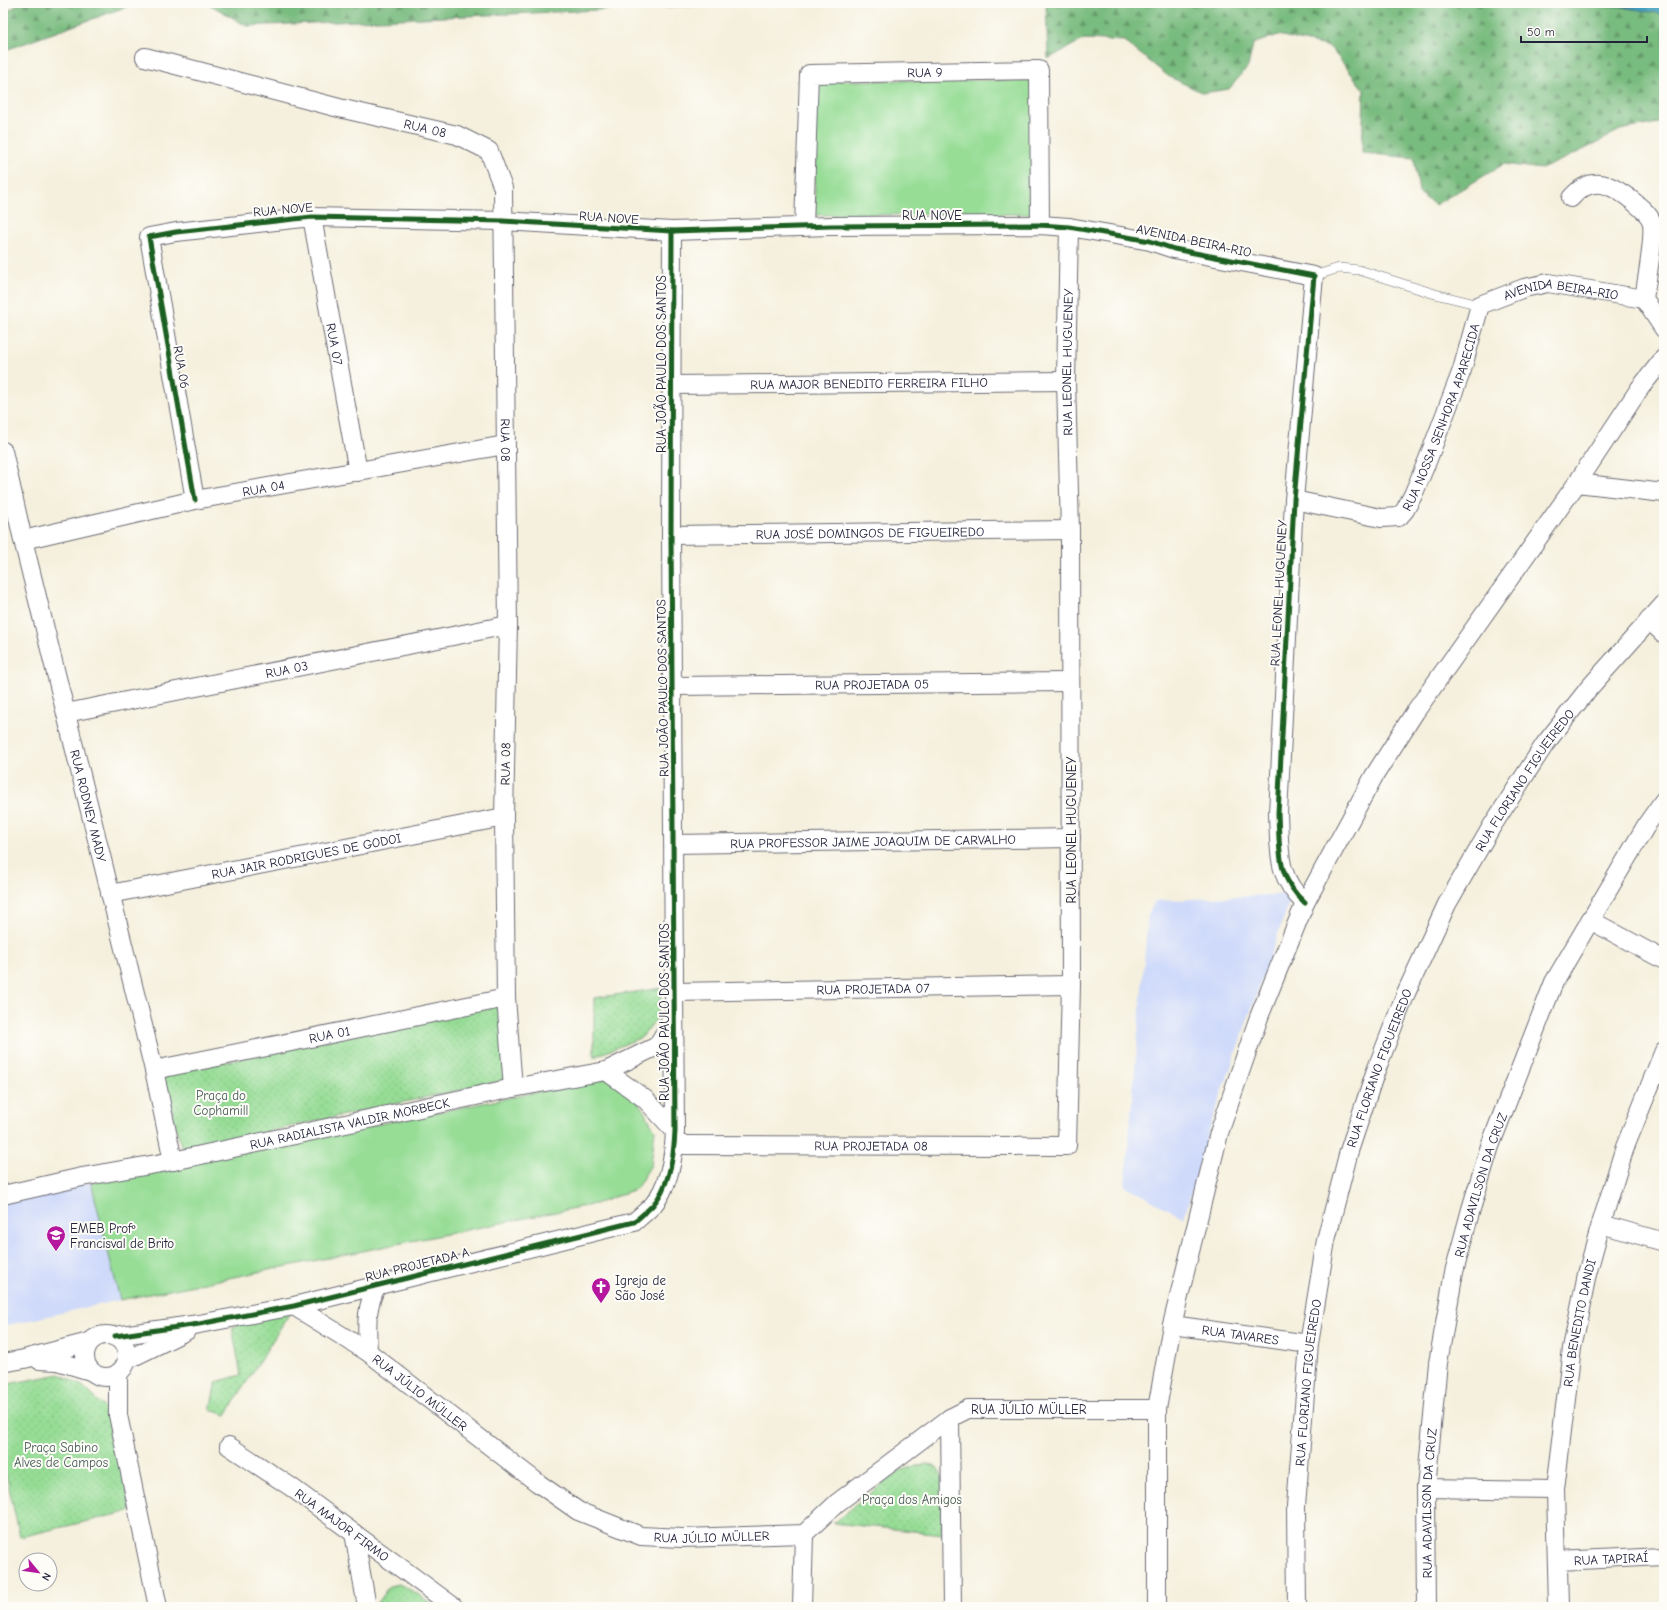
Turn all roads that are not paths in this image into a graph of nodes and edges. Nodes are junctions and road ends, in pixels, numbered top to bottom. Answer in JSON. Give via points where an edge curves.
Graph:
{"nodes":[{"id":1,"x":145,"y":57,"type":"dead end"},
{"id":2,"x":1571,"y":198,"type":"dead end"},
{"id":3,"x":312,"y":216,"type":"junction"},
{"id":4,"x":502,"y":221,"type":"junction"},
{"id":5,"x":1040,"y":225,"type":"junction"},
{"id":6,"x":804,"y":227,"type":"junction"},
{"id":7,"x":1068,"y":227,"type":"junction"},
{"id":8,"x":672,"y":232,"type":"junction"},
{"id":9,"x":149,"y":237,"type":"joint"},
{"id":10,"x":1314,"y":276,"type":"junction"},
{"id":11,"x":1644,"y":299,"type":"junction"},
{"id":12,"x":1480,"y":305,"type":"junction"},
{"id":13,"x":1664,"y":328,"type":"edge"},
{"id":14,"x":1664,"y":358,"type":"edge"},
{"id":15,"x":1066,"y":381,"type":"junction"},
{"id":16,"x":672,"y":385,"type":"junction"},
{"id":17,"x":505,"y":445,"type":"junction"},
{"id":18,"x":3,"y":451,"type":"edge"},
{"id":19,"x":358,"y":472,"type":"junction"},
{"id":20,"x":1577,"y":483,"type":"junction"},
{"id":21,"x":1664,"y":493,"type":"edge"},
{"id":22,"x":195,"y":500,"type":"junction"},
{"id":23,"x":1294,"y":500,"type":"junction"},
{"id":24,"x":1070,"y":530,"type":"junction"},
{"id":25,"x":671,"y":534,"type":"junction"},
{"id":26,"x":23,"y":540,"type":"junction"},
{"id":27,"x":1664,"y":604,"type":"edge"},
{"id":28,"x":1649,"y":620,"type":"junction"},
{"id":29,"x":508,"y":625,"type":"junction"},
{"id":30,"x":1664,"y":634,"type":"edge"},
{"id":31,"x":1070,"y":682,"type":"junction"},
{"id":32,"x":674,"y":686,"type":"junction"},
{"id":33,"x":66,"y":713,"type":"junction"},
{"id":34,"x":1664,"y":800,"type":"edge"},
{"id":35,"x":504,"y":818,"type":"junction"},
{"id":36,"x":1071,"y":838,"type":"junction"},
{"id":37,"x":674,"y":844,"type":"junction"},
{"id":38,"x":110,"y":894,"type":"junction"},
{"id":39,"x":1305,"y":903,"type":"junction"},
{"id":40,"x":1590,"y":920,"type":"junction"},
{"id":41,"x":1664,"y":960,"type":"edge"},
{"id":42,"x":1071,"y":985,"type":"junction"},
{"id":43,"x":506,"y":998,"type":"junction"},
{"id":44,"x":675,"y":1000,"type":"junction"},
{"id":45,"x":1664,"y":1051,"type":"edge"},
{"id":46,"x":154,"y":1070,"type":"junction"},
{"id":47,"x":606,"y":1071,"type":"junction"},
{"id":48,"x":513,"y":1088,"type":"junction"},
{"id":49,"x":675,"y":1138,"type":"junction"},
{"id":50,"x":1067,"y":1146,"type":"joint"},
{"id":51,"x":174,"y":1161,"type":"junction"},
{"id":52,"x":3,"y":1195,"type":"edge"},
{"id":53,"x":1601,"y":1224,"type":"junction"},
{"id":54,"x":1664,"y":1242,"type":"edge"},
{"id":55,"x":377,"y":1285,"type":"junction"},
{"id":56,"x":294,"y":1306,"type":"junction"},
{"id":57,"x":199,"y":1324,"type":"junction"},
{"id":58,"x":1172,"y":1325,"type":"junction"},
{"id":59,"x":115,"y":1336,"type":"junction"},
{"id":60,"x":89,"y":1342,"type":"junction"},
{"id":61,"x":1309,"y":1344,"type":"junction"},
{"id":62,"x":368,"y":1352,"type":"junction"},
{"id":63,"x":24,"y":1360,"type":"junction"},
{"id":64,"x":3,"y":1363,"type":"edge"},
{"id":65,"x":122,"y":1367,"type":"junction"},
{"id":66,"x":95,"y":1374,"type":"junction"},
{"id":67,"x":1157,"y":1409,"type":"junction"},
{"id":68,"x":118,"y":1415,"type":"junction"},
{"id":69,"x":950,"y":1418,"type":"junction"},
{"id":70,"x":229,"y":1446,"type":"dead end"},
{"id":71,"x":1426,"y":1488,"type":"junction"},
{"id":72,"x":1555,"y":1490,"type":"junction"},
{"id":73,"x":354,"y":1533,"type":"junction"},
{"id":74,"x":804,"y":1534,"type":"junction"},
{"id":75,"x":1664,"y":1556,"type":"edge"},
{"id":76,"x":1558,"y":1561,"type":"junction"},
{"id":77,"x":158,"y":1607,"type":"edge"},
{"id":78,"x":367,"y":1607,"type":"edge"},
{"id":79,"x":454,"y":1607,"type":"edge"},
{"id":80,"x":802,"y":1607,"type":"edge"},
{"id":81,"x":952,"y":1607,"type":"edge"},
{"id":82,"x":1157,"y":1607,"type":"edge"},
{"id":83,"x":1297,"y":1607,"type":"edge"},
{"id":84,"x":1427,"y":1607,"type":"edge"},
{"id":85,"x":1558,"y":1607,"type":"edge"}],
"edges":[{"from":1,"to":4,"type":"street","name":"RUA 08","via":[[339,108],[457,135],[489,151],[503,188]]},
{"from":2,"to":11,"type":"street","via":[[1587,185],[1598,183],[1612,187],[1642,208],[1651,220]]},
{"from":3,"to":4,"type":"street","name":"RUA NOVE"},
{"from":3,"to":9,"type":"street","name":"RUA NOVE"},
{"from":3,"to":19,"type":"street","name":"RUA 07"},
{"from":4,"to":8,"type":"street","name":"RUA NOVE"},
{"from":4,"to":17,"type":"street","name":"RUA 08"},
{"from":5,"to":6,"type":"street","name":"RUA NOVE"},
{"from":5,"to":6,"type":"street","name":"RUA 9","via":[[1039,70],[809,74]]},
{"from":5,"to":7,"type":"street","name":"RUA NOVE"},
{"from":6,"to":8,"type":"street","name":"RUA NOVE"},
{"from":7,"to":10,"type":"street","name":"AVENIDA BEIRA-RIO","via":[[1150,241],[1174,249]]},
{"from":7,"to":15,"type":"street","name":"RUA LEONEL HUGUENEY"},
{"from":8,"to":16,"type":"street","name":"RUA JOÃO PAULO DOS SANTOS"},
{"from":9,"to":22,"type":"street","name":"RUA 06"},
{"from":10,"to":12,"type":"lane","via":[[1339,268],[1359,270]]},
{"from":10,"to":23,"type":"street","name":"RUA LEONEL HUGUENEY"},
{"from":11,"to":12,"type":"street","name":"AVENIDA BEIRA-RIO","via":[[1548,283],[1524,288]]},
{"from":11,"to":13,"type":"street"},
{"from":12,"to":23,"type":"street","name":"RUA NOSSA SENHORA APARECIDA","via":[[1462,370],[1428,459],[1413,495],[1399,517],[1381,518]]},
{"from":14,"to":20,"type":"street","via":[[1636,394]]},
{"from":15,"to":16,"type":"street","name":"RUA MAJOR BENEDITO FERREIRA FILHO"},
{"from":15,"to":24,"type":"street","name":"RUA LEONEL HUGUENEY"},
{"from":16,"to":25,"type":"street","name":"RUA JOÃO PAULO DOS SANTOS"},
{"from":17,"to":19,"type":"street","name":"RUA 04"},
{"from":17,"to":29,"type":"street","name":"RUA 08"},
{"from":18,"to":26,"type":"street","name":"RUA RODNEY MADY"},
{"from":19,"to":22,"type":"street","name":"RUA 04"},
{"from":20,"to":21,"type":"street"},
{"from":20,"to":39,"type":"street","via":[[1415,712],[1374,776]]},
{"from":22,"to":26,"type":"street","name":"RUA 04"},
{"from":23,"to":39,"type":"street","name":"RUA LEONEL HUGUENEY","via":[[1278,814],[1280,858],[1286,880],[1294,893]]},
{"from":24,"to":25,"type":"street","name":"RUA JOSÉ DOMINGOS DE FIGUEIREDO"},
{"from":24,"to":31,"type":"street","name":"RUA LEONEL HUGUENEY"},
{"from":25,"to":32,"type":"street","name":"RUA JOÃO PAULO DOS SANTOS"},
{"from":26,"to":33,"type":"street","name":"RUA RODNEY MADY"},
{"from":27,"to":28,"type":"street","name":"RUA FLORIANO FIGUEIREDO"},
{"from":28,"to":30,"type":"street"},
{"from":28,"to":61,"type":"street","name":"RUA FLORIANO FIGUEIREDO","via":[[1589,688],[1545,744],[1492,826],[1444,911],[1403,1000],[1374,1073],[1349,1151],[1326,1240]]},
{"from":29,"to":33,"type":"street","name":"RUA 03"},
{"from":29,"to":35,"type":"street","name":"RUA 08"},
{"from":31,"to":32,"type":"street","name":"RUA PROJETADA 05"},
{"from":31,"to":36,"type":"street","name":"RUA LEONEL HUGUENEY"},
{"from":32,"to":37,"type":"street","name":"RUA JOÃO PAULO DOS SANTOS"},
{"from":33,"to":38,"type":"street","name":"RUA RODNEY MADY"},
{"from":34,"to":40,"type":"street","name":"RUA ADAVILSON DA CRUZ"},
{"from":35,"to":38,"type":"street","name":"RUA JAIR RODRIGUES DE GODOI"},
{"from":35,"to":43,"type":"street","name":"RUA 08"},
{"from":36,"to":37,"type":"street","name":"RUA PROFESSOR JAIME JOAQUIM DE CARVALHO"},
{"from":36,"to":42,"type":"street","name":"RUA LEONEL HUGUENEY"},
{"from":37,"to":44,"type":"street","name":"RUA JOÃO PAULO DOS SANTOS"},
{"from":38,"to":46,"type":"street","name":"RUA RODNEY MADY"},
{"from":39,"to":58,"type":"street","via":[[1259,1017],[1219,1133]]},
{"from":40,"to":41,"type":"street"},
{"from":40,"to":71,"type":"street","name":"RUA ADAVILSON DA CRUZ","via":[[1554,982],[1490,1146],[1471,1209],[1454,1272],[1438,1363]]},
{"from":42,"to":44,"type":"street","name":"RUA PROJETADA 07"},
{"from":42,"to":50,"type":"street","name":"RUA LEONEL HUGUENEY"},
{"from":43,"to":46,"type":"street","name":"RUA 01"},
{"from":43,"to":48,"type":"street","name":"RUA 08"},
{"from":44,"to":47,"type":"street","via":[[667,1029],[657,1046]]},
{"from":44,"to":49,"type":"street","name":"RUA JOÃO PAULO DOS SANTOS"},
{"from":45,"to":53,"type":"street","name":"RUA BENEDITO DANDI","via":[[1625,1147]]},
{"from":46,"to":51,"type":"street","name":"RUA RODNEY MADY"},
{"from":47,"to":48,"type":"street","name":"RUA RADIALISTA VALDIR MORBECK"},
{"from":47,"to":49,"type":"street","via":[[645,1099]]},
{"from":48,"to":51,"type":"street","name":"RUA RADIALISTA VALDIR MORBECK"},
{"from":49,"to":50,"type":"street","name":"RUA PROJETADA 08"},
{"from":49,"to":55,"type":"street","name":"RUA PROJETADA A","via":[[671,1166],[663,1190],[653,1205],[634,1222]]},
{"from":51,"to":52,"type":"street","name":"RUA RADIALISTA VALDIR MORBECK","via":[[82,1177]]},
{"from":53,"to":54,"type":"street"},
{"from":53,"to":72,"type":"street","name":"RUA BENEDITO DANDI","via":[[1587,1274],[1572,1348]]},
{"from":55,"to":56,"type":"street","name":"RUA PROJETADA A"},
{"from":55,"to":62,"type":"street","via":[[369,1300],[366,1318]]},
{"from":56,"to":57,"type":"street","name":"RUA PROJETADA A"},
{"from":56,"to":62,"type":"street","name":"RUA JÚLIO MÜLLER"},
{"from":57,"to":59,"type":"street","name":"RUA PROJETADA A"},
{"from":57,"to":65,"type":"street","name":"RUA PROJETADA A"},
{"from":58,"to":61,"type":"street","name":"RUA TAVARES"},
{"from":58,"to":67,"type":"street"},
{"from":59,"to":60,"type":"street","via":[[102,1334]]},
{"from":59,"to":65,"type":"street","via":[[126,1347]]},
{"from":60,"to":63,"type":"street"},
{"from":60,"to":66,"type":"street","via":[[85,1349],[84,1361]]},
{"from":61,"to":83,"type":"street","name":"RUA FLORIANO FIGUEIREDO","via":[[1296,1506]]},
{"from":62,"to":74,"type":"street","name":"RUA JÚLIO MÜLLER","via":[[578,1511],[641,1536],[682,1538]]},
{"from":63,"to":64,"type":"street"},
{"from":63,"to":66,"type":"street","via":[[57,1361]]},
{"from":65,"to":66,"type":"street","via":[[107,1377]]},
{"from":65,"to":68,"type":"street"},
{"from":66,"to":68,"type":"street"},
{"from":67,"to":69,"type":"street","name":"RUA JÚLIO MÜLLER","via":[[968,1409]]},
{"from":67,"to":82,"type":"street"},
{"from":68,"to":77,"type":"street"},
{"from":69,"to":74,"type":"street","name":"RUA JÚLIO MÜLLER","via":[[836,1503]]},
{"from":69,"to":81,"type":"street"},
{"from":70,"to":73,"type":"street","name":"RUA MAJOR FIRMO"},
{"from":71,"to":72,"type":"street"},
{"from":71,"to":84,"type":"street","name":"RUA ADAVILSON DA CRUZ"},
{"from":72,"to":76,"type":"street","name":"RUA BENEDITO DANDI"},
{"from":73,"to":78,"type":"street"},
{"from":73,"to":79,"type":"street","name":"RUA MAJOR FIRMO"},
{"from":74,"to":80,"type":"street"},
{"from":75,"to":76,"type":"street","name":"RUA TAPIRAÍ"},
{"from":76,"to":85,"type":"street","name":"RUA BENEDITO DANDI"}]}
